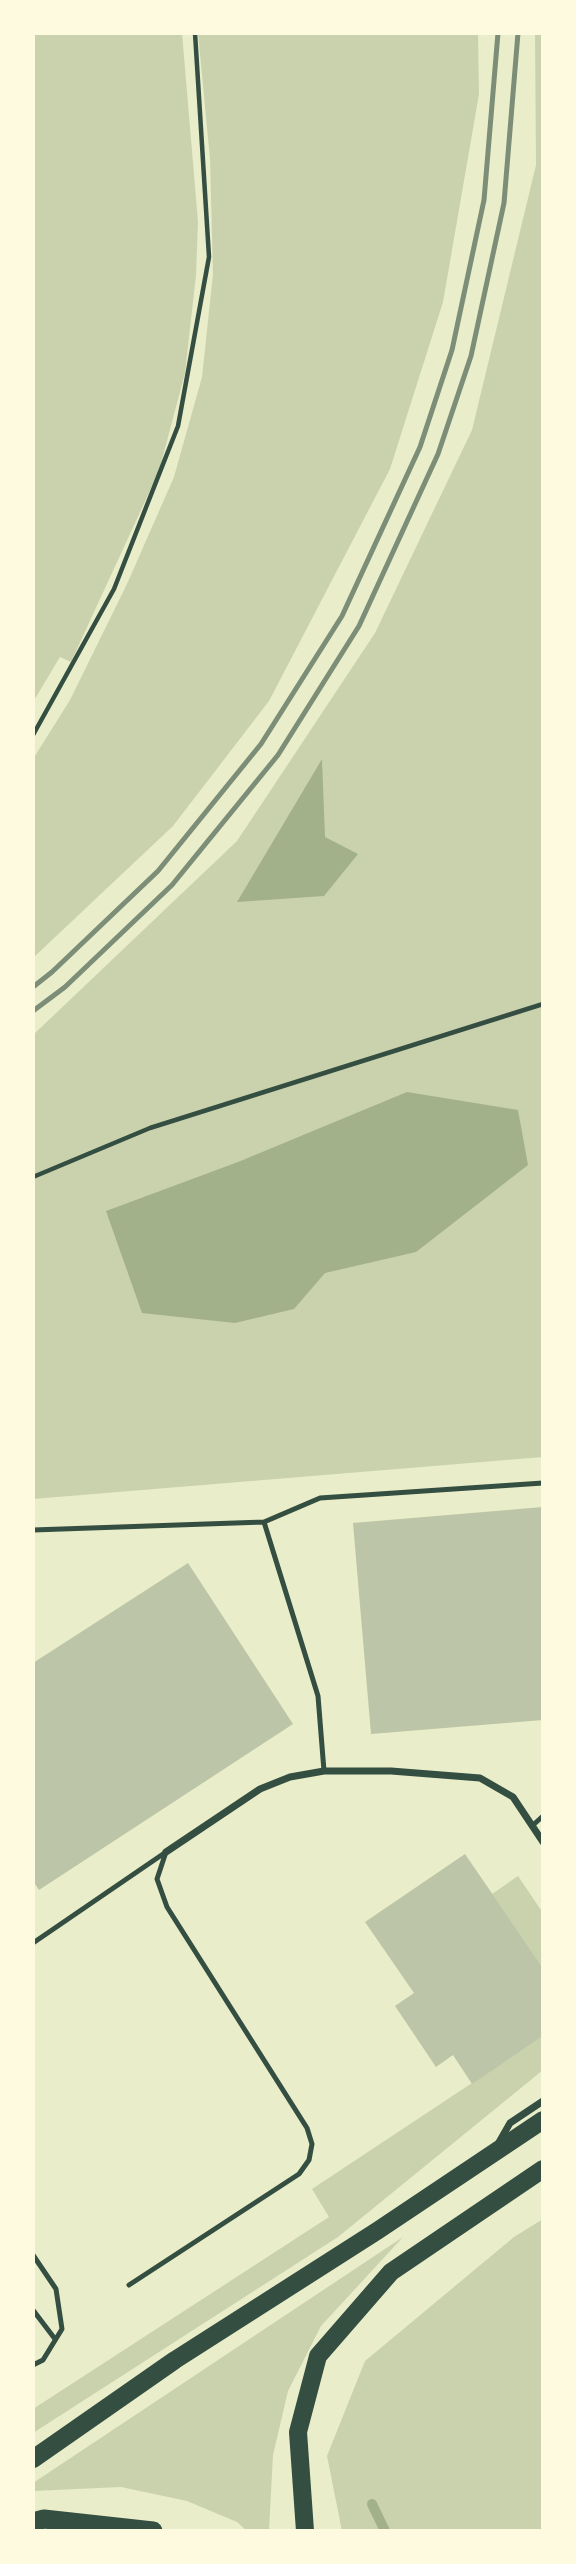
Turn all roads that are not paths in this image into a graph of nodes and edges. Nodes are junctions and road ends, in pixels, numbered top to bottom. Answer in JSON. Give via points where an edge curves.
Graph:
{"nodes":[{"id":1,"x":543,"y":1483,"type":"edge"},
{"id":2,"x":264,"y":1522,"type":"junction"},
{"id":3,"x":33,"y":1530,"type":"edge"},
{"id":4,"x":324,"y":1771,"type":"junction"},
{"id":5,"x":543,"y":1816,"type":"edge"},
{"id":6,"x":532,"y":1826,"type":"junction"},
{"id":7,"x":543,"y":1842,"type":"edge"},
{"id":8,"x":166,"y":1852,"type":"junction"},
{"id":9,"x":33,"y":1943,"type":"edge"},
{"id":10,"x":543,"y":2101,"type":"edge"},
{"id":11,"x":543,"y":2120,"type":"edge"},
{"id":12,"x":492,"y":2154,"type":"junction"},
{"id":13,"x":543,"y":2169,"type":"edge"},
{"id":14,"x":33,"y":2255,"type":"edge"},
{"id":15,"x":129,"y":2285,"type":"dead end"},
{"id":16,"x":33,"y":2310,"type":"edge"},
{"id":17,"x":55,"y":2339,"type":"junction"},
{"id":18,"x":33,"y":2365,"type":"edge"},
{"id":19,"x":33,"y":2459,"type":"edge"},
{"id":20,"x":33,"y":2522,"type":"edge"},
{"id":21,"x":153,"y":2531,"type":"edge"},
{"id":22,"x":305,"y":2531,"type":"edge"}],
"edges":[{"from":1,"to":2,"type":"lane","via":[[320,1498]]},
{"from":2,"to":3,"type":"lane"},
{"from":2,"to":4,"type":"lane","via":[[318,1696]]},
{"from":4,"to":6,"type":"street","via":[[480,1778],[513,1797]]},
{"from":4,"to":8,"type":"street","via":[[260,1789]]},
{"from":5,"to":6,"type":"lane"},
{"from":6,"to":7,"type":"street"},
{"from":8,"to":9,"type":"lane"},
{"from":8,"to":15,"type":"lane","via":[[157,1879],[167,1907],[307,2128],[312,2144],[309,2160],[299,2174]]},
{"from":10,"to":12,"type":"street","via":[[510,2123]]},
{"from":11,"to":12,"type":"main road"},
{"from":12,"to":19,"type":"main road","via":[[175,2360]]},
{"from":13,"to":22,"type":"main road","via":[[391,2273],[318,2356],[298,2432]]},
{"from":14,"to":17,"type":"lane","via":[[57,2289],[62,2329]]},
{"from":16,"to":17,"type":"lane"},
{"from":17,"to":18,"type":"lane","via":[[43,2360]]},
{"from":20,"to":21,"type":"highway","via":[[44,2519]]}]}
